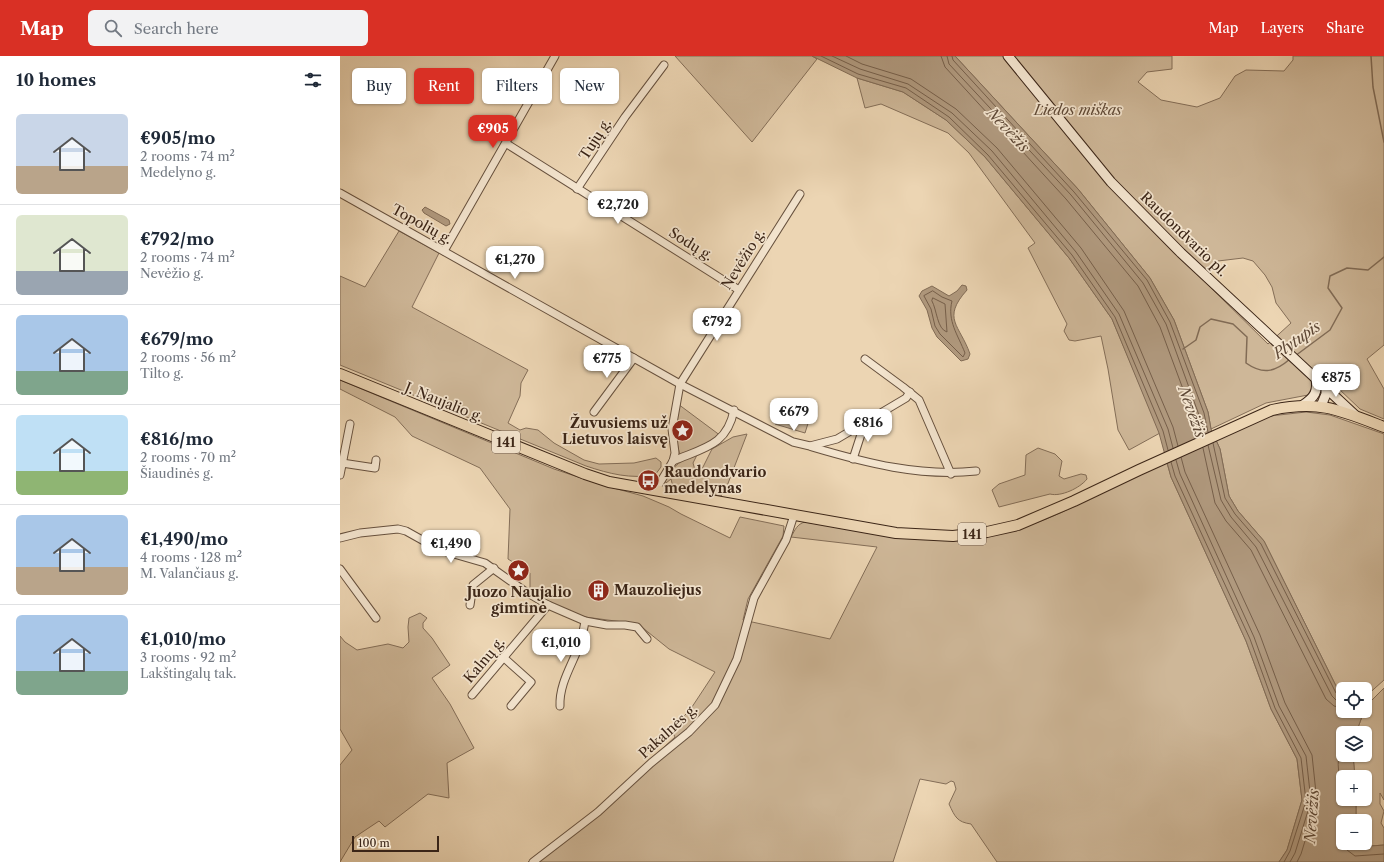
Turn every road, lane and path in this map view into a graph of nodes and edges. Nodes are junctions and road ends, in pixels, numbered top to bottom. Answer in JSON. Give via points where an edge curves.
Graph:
{"nodes":[{"id":1,"x":556,"y":56,"type":"edge"},
{"id":2,"x":1008,"y":56,"type":"edge"},
{"id":3,"x":664,"y":65,"type":"dead end"},
{"id":4,"x":507,"y":144,"type":"junction"},
{"id":5,"x":578,"y":189,"type":"junction"},
{"id":6,"x":340,"y":193,"type":"edge"},
{"id":7,"x":800,"y":194,"type":"dead end"},
{"id":8,"x":444,"y":251,"type":"junction"},
{"id":9,"x":739,"y":290,"type":"junction"},
{"id":10,"x":634,"y":358,"type":"junction"},
{"id":11,"x":865,"y":359,"type":"dead end"},
{"id":12,"x":340,"y":374,"type":"edge"},
{"id":13,"x":1316,"y":378,"type":"junction"},
{"id":14,"x":680,"y":384,"type":"junction"},
{"id":15,"x":1326,"y":386,"type":"junction"},
{"id":16,"x":910,"y":392,"type":"junction"},
{"id":17,"x":1316,"y":395,"type":"junction"},
{"id":18,"x":1303,"y":405,"type":"junction"},
{"id":19,"x":1321,"y":406,"type":"junction"},
{"id":20,"x":734,"y":410,"type":"junction"},
{"id":21,"x":594,"y":412,"type":"dead end"},
{"id":22,"x":1356,"y":416,"type":"junction"},
{"id":23,"x":865,"y":422,"type":"junction"},
{"id":24,"x":350,"y":424,"type":"dead end"},
{"id":25,"x":1384,"y":427,"type":"edge"},
{"id":26,"x":810,"y":446,"type":"junction"},
{"id":27,"x":853,"y":459,"type":"junction"},
{"id":28,"x":376,"y":460,"type":"dead end"},
{"id":29,"x":673,"y":461,"type":"junction"},
{"id":30,"x":342,"y":463,"type":"junction"},
{"id":31,"x":976,"y":471,"type":"dead end"},
{"id":32,"x":950,"y":474,"type":"junction"},
{"id":33,"x":340,"y":475,"type":"edge"},
{"id":34,"x":655,"y":491,"type":"junction"},
{"id":35,"x":794,"y":515,"type":"junction"},
{"id":36,"x":340,"y":533,"type":"edge"},
{"id":37,"x":350,"y":535,"type":"junction"},
{"id":38,"x":340,"y":538,"type":"edge"},
{"id":39,"x":494,"y":568,"type":"junction"},
{"id":40,"x":340,"y":569,"type":"edge"},
{"id":41,"x":470,"y":605,"type":"dead end"},
{"id":42,"x":548,"y":605,"type":"junction"},
{"id":43,"x":376,"y":618,"type":"dead end"},
{"id":44,"x":585,"y":621,"type":"junction"},
{"id":45,"x":646,"y":639,"type":"dead end"},
{"id":46,"x":504,"y":657,"type":"junction"},
{"id":47,"x":472,"y":695,"type":"dead end"},
{"id":48,"x":511,"y":706,"type":"dead end"},
{"id":49,"x":560,"y":706,"type":"dead end"},
{"id":50,"x":533,"y":862,"type":"edge"}],
"edges":[{"from":1,"to":4,"type":"street"},
{"from":2,"to":13,"type":"main road","name":"Raudondvario pl.","via":[[1111,182],[1181,253]]},
{"from":3,"to":5,"type":"street","name":"Tujų g.","via":[[625,117]]},
{"from":4,"to":5,"type":"street","name":"Sodų g."},
{"from":4,"to":8,"type":"street"},
{"from":5,"to":9,"type":"street","name":"Sodų g."},
{"from":6,"to":8,"type":"street","name":"Topolių g."},
{"from":7,"to":9,"type":"street","name":"Nevėžio g."},
{"from":8,"to":10,"type":"street","name":"Topolių g."},
{"from":9,"to":14,"type":"street","name":"Nevėžio g."},
{"from":10,"to":14,"type":"street","name":"Topolių g."},
{"from":10,"to":21,"type":"street"},
{"from":11,"to":16,"type":"street"},
{"from":12,"to":34,"type":"main road","name":"J. Naujalio g.","number":"141","via":[[586,474],[609,482]]},
{"from":13,"to":15,"type":"main road","name":"Raudondvario pl."},
{"from":13,"to":17,"type":"main road"},
{"from":14,"to":20,"type":"street","name":"Topolių g."},
{"from":14,"to":29,"type":"street","name":"Nevėžio g.","via":[[673,419]]},
{"from":15,"to":19,"type":"main road"},
{"from":15,"to":22,"type":"main road","name":"Raudondvario pl."},
{"from":16,"to":23,"type":"street","via":[[906,398]]},
{"from":16,"to":32,"type":"street","via":[[919,400]]},
{"from":17,"to":18,"type":"main road"},
{"from":17,"to":19,"type":"main road"},
{"from":18,"to":19,"type":"main road","number":"141"},
{"from":18,"to":35,"type":"main road","number":"141","via":[[1272,410],[1240,423],[1074,502],[1003,529],[969,535],[914,535]]},
{"from":19,"to":22,"type":"main road","name":"Raudondvario pl.","number":"141"},
{"from":20,"to":26,"type":"street","name":"Topolių g.","via":[[761,427],[793,442]]},
{"from":20,"to":29,"type":"street","via":[[730,426],[722,438]]},
{"from":22,"to":25,"type":"main road","name":"Raudondvario pl.","number":"141"},
{"from":23,"to":26,"type":"street","via":[[837,439]]},
{"from":23,"to":27,"type":"street"},
{"from":24,"to":30,"type":"street"},
{"from":26,"to":27,"type":"street","name":"Topolių g."},
{"from":27,"to":32,"type":"street","name":"Topolių g.","via":[[916,471]]},
{"from":28,"to":30,"type":"street","via":[[375,468]]},
{"from":29,"to":34,"type":"street","name":"Nevėžio g."},
{"from":30,"to":33,"type":"street"},
{"from":31,"to":32,"type":"street","name":"Topolių g."},
{"from":34,"to":35,"type":"main road","name":"J. Naujalio g.","number":"141"},
{"from":35,"to":50,"type":"street","name":"Pakalnės g.","via":[[786,540],[754,598],[736,659],[715,705],[689,732],[598,812]]},
{"from":36,"to":37,"type":"street"},
{"from":37,"to":38,"type":"street"},
{"from":37,"to":39,"type":"street","via":[[398,529],[440,550],[477,560]]},
{"from":39,"to":41,"type":"street","via":[[474,585]]},
{"from":39,"to":42,"type":"street"},
{"from":40,"to":43,"type":"street"},
{"from":42,"to":44,"type":"street"},
{"from":42,"to":46,"type":"street","name":"Kalnų g."},
{"from":44,"to":45,"type":"street","via":[[637,627]]},
{"from":44,"to":49,"type":"street","via":[[580,642],[562,685]]},
{"from":46,"to":47,"type":"street","name":"Kalnų g."},
{"from":46,"to":48,"type":"street","via":[[531,682]]}]}
